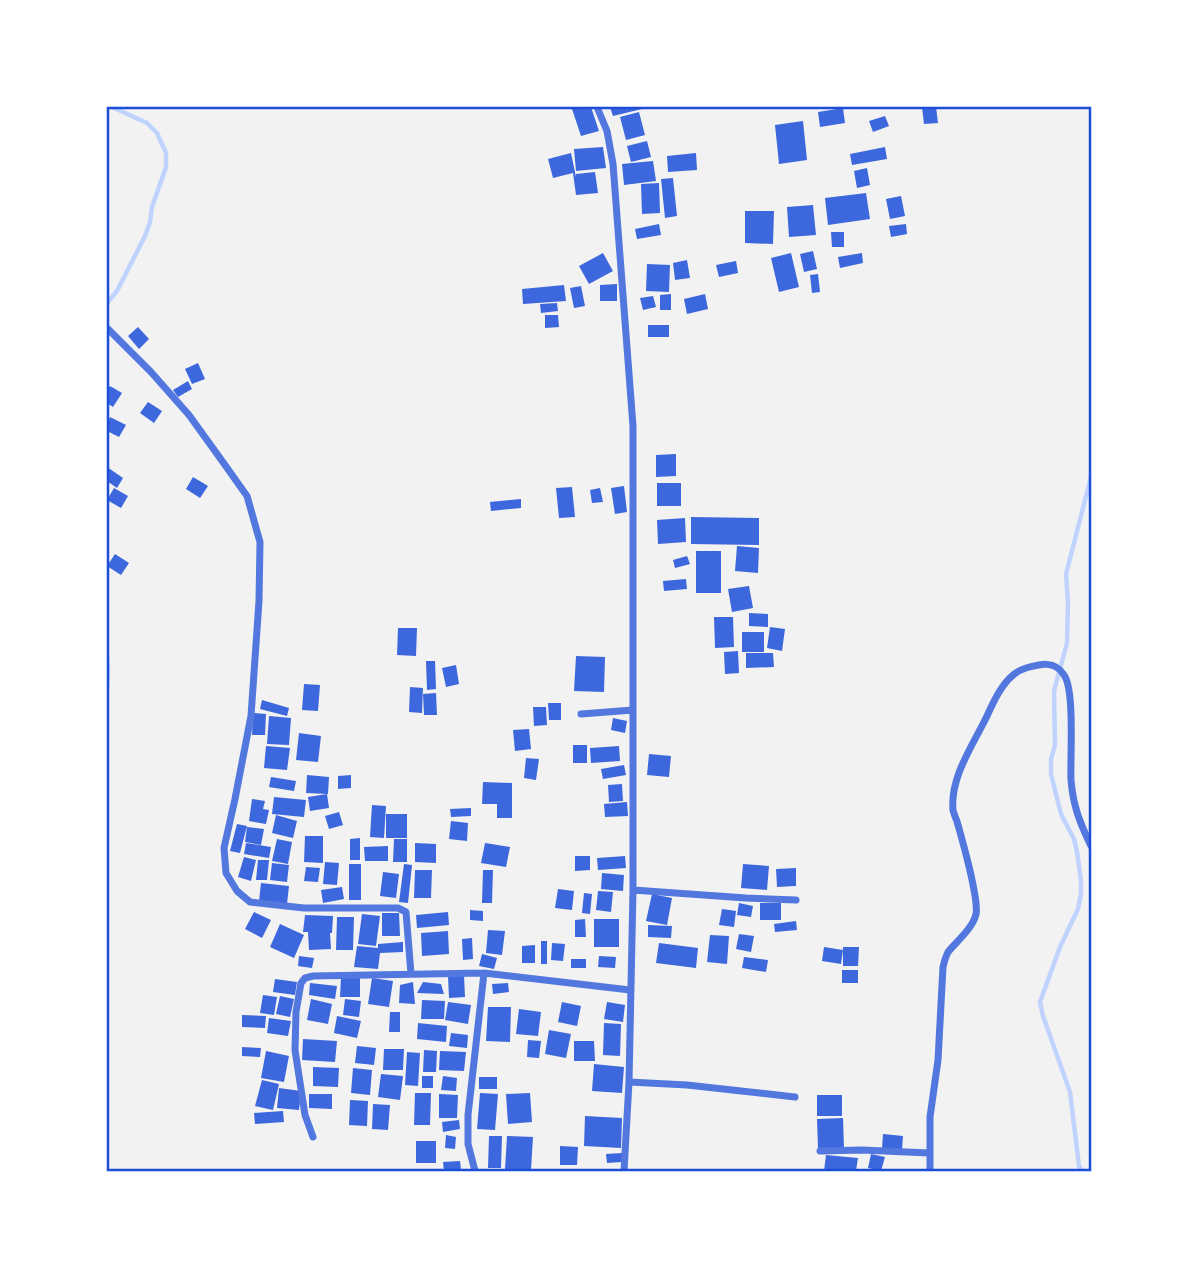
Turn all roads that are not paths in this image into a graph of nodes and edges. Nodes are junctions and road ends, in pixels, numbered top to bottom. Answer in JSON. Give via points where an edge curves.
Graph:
{"nodes":[{"id":1,"x":597,"y":107,"type":"edge"},
{"id":2,"x":107,"y":328,"type":"edge"},
{"id":3,"x":633,"y":710,"type":"junction"},
{"id":4,"x":581,"y":714,"type":"dead end"},
{"id":5,"x":1091,"y":846,"type":"edge"},
{"id":6,"x":632,"y":890,"type":"junction"},
{"id":7,"x":796,"y":900,"type":"dead end"},
{"id":8,"x":484,"y":973,"type":"junction"},
{"id":9,"x":411,"y":974,"type":"junction"},
{"id":10,"x":630,"y":989,"type":"junction"},
{"id":11,"x":629,"y":1082,"type":"junction"},
{"id":12,"x":795,"y":1097,"type":"dead end"},
{"id":13,"x":313,"y":1137,"type":"dead end"},
{"id":14,"x":820,"y":1151,"type":"dead end"},
{"id":15,"x":929,"y":1153,"type":"junction"},
{"id":16,"x":475,"y":1171,"type":"edge"},
{"id":17,"x":624,"y":1171,"type":"edge"},
{"id":18,"x":930,"y":1171,"type":"edge"}],
"edges":[{"from":1,"to":3,"type":"street","via":[[614,164],[632,426]]},
{"from":2,"to":9,"type":"street","via":[[189,415],[232,475],[247,496],[260,542],[251,716],[224,848],[226,873],[250,902],[407,912]]},
{"from":3,"to":4,"type":"street"},
{"from":3,"to":6,"type":"street"},
{"from":5,"to":15,"type":"street","via":[[1076,812],[1071,783],[1066,679],[1049,664],[1020,670],[1011,676],[988,713],[962,762],[954,792],[953,811],[976,914],[947,953],[943,967]]},
{"from":6,"to":7,"type":"street"},
{"from":6,"to":10,"type":"street"},
{"from":8,"to":9,"type":"street"},
{"from":8,"to":10,"type":"street"},
{"from":8,"to":16,"type":"street","via":[[468,1115],[468,1144]]},
{"from":9,"to":13,"type":"street","via":[[313,976],[301,983],[295,1049]]},
{"from":10,"to":11,"type":"street"},
{"from":11,"to":12,"type":"street"},
{"from":11,"to":17,"type":"street"},
{"from":14,"to":15,"type":"street"},
{"from":15,"to":18,"type":"street"}]}
